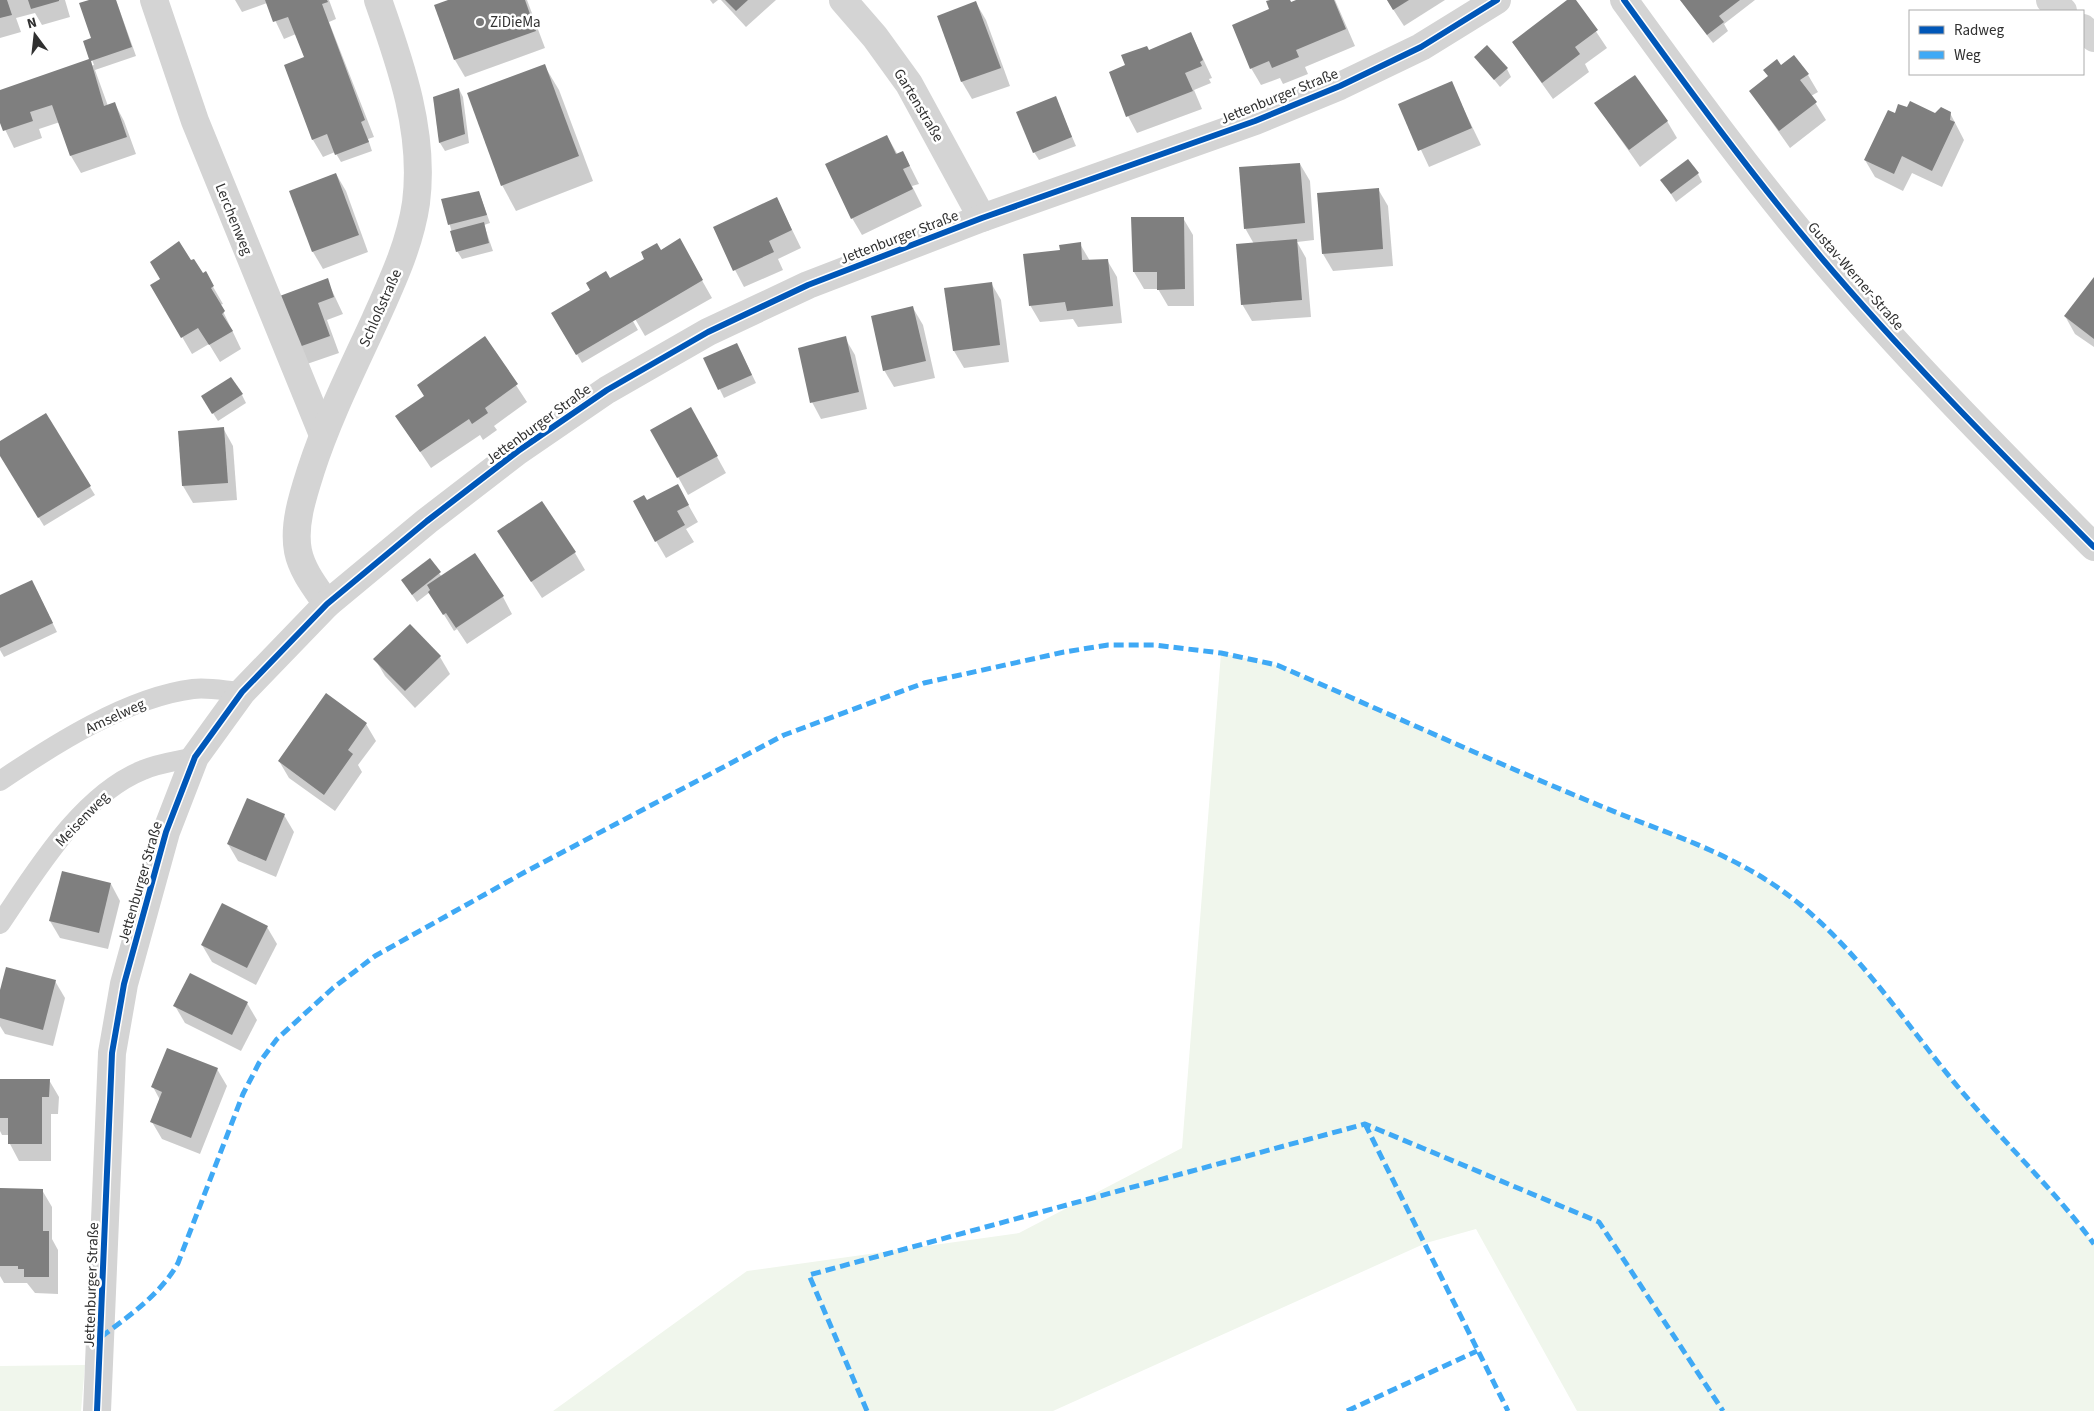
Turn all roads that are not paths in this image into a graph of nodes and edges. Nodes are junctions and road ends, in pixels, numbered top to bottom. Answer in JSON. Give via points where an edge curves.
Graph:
{"nodes":[{"id":1,"x":154,"y":0,"type":"edge"},
{"id":2,"x":378,"y":0,"type":"edge"},
{"id":3,"x":843,"y":0,"type":"edge"},
{"id":4,"x":1497,"y":0,"type":"edge"},
{"id":5,"x":1624,"y":0,"type":"edge"},
{"id":6,"x":2050,"y":0,"type":"edge"},
{"id":7,"x":2062,"y":10,"type":"edge"},
{"id":8,"x":2084,"y":29,"type":"edge"},
{"id":9,"x":2094,"y":38,"type":"edge"},
{"id":10,"x":982,"y":218,"type":"junction"},
{"id":11,"x":322,"y":435,"type":"junction"},
{"id":12,"x":2094,"y":547,"type":"edge"},
{"id":13,"x":327,"y":604,"type":"junction"},
{"id":14,"x":242,"y":692,"type":"junction"},
{"id":15,"x":195,"y":757,"type":"junction"},
{"id":16,"x":0,"y":781,"type":"edge"},
{"id":17,"x":0,"y":924,"type":"edge"},
{"id":18,"x":97,"y":1411,"type":"edge"}],
"edges":[{"from":1,"to":11,"type":"street","name":"Lerchenweg","via":[[195,121]]},
{"from":2,"to":11,"type":"street","name":"Schloßstraße","via":[[408,88],[418,147],[416,202],[400,264]]},
{"from":3,"to":10,"type":"street","name":"Gartenstraße","via":[[909,84]]},
{"from":4,"to":10,"type":"street","name":"Jettenburger Straße","via":[[1421,46],[1340,86],[1255,121]]},
{"from":5,"to":12,"type":"street","name":"Gustav-Werner-Straße","via":[[1687,89],[1820,256],[1929,379]]},
{"from":6,"to":7,"type":"street"},
{"from":8,"to":9,"type":"street"},
{"from":10,"to":13,"type":"street","name":"Jettenburger Straße","via":[[808,285],[708,332],[607,390],[427,521]]},
{"from":11,"to":13,"type":"street","name":"Schloßstraße","via":[[297,525],[298,552]]},
{"from":13,"to":14,"type":"street","name":"Jettenburger Straße"},
{"from":14,"to":15,"type":"street","name":"Jettenburger Straße"},
{"from":14,"to":16,"type":"lane","name":"Amselweg","via":[[193,689],[145,701],[112,714]]},
{"from":15,"to":17,"type":"lane","name":"Meisenweg","via":[[144,770],[114,786],[82,814],[39,866]]},
{"from":15,"to":18,"type":"street","name":"Jettenburger Straße","via":[[164,841],[124,984],[112,1053]]}]}
